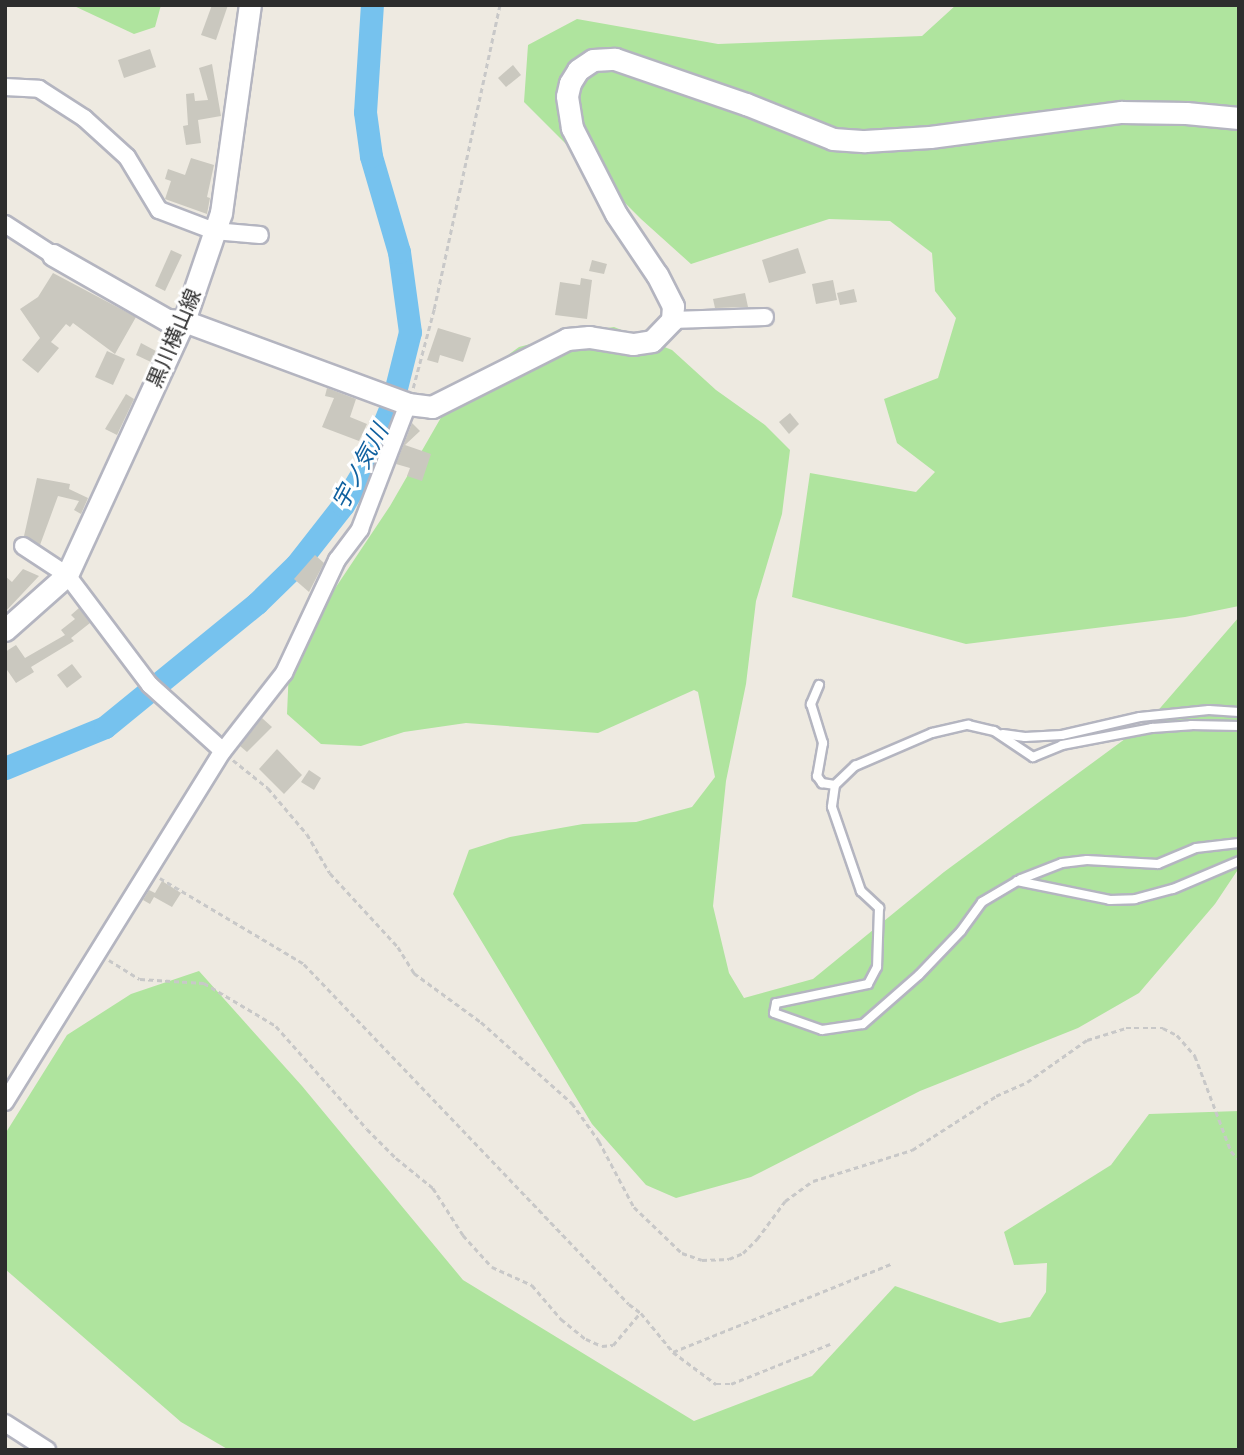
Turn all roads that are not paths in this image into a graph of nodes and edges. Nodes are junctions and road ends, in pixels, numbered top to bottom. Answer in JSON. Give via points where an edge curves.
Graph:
{"nodes":[{"id":1,"x":250,"y":5,"type":"edge"},
{"id":2,"x":5,"y":87,"type":"edge"},
{"id":3,"x":1239,"y":118,"type":"edge"},
{"id":4,"x":5,"y":224,"type":"edge"},
{"id":5,"x":214,"y":231,"type":"junction"},
{"id":6,"x":260,"y":235,"type":"dead end"},
{"id":7,"x":53,"y":254,"type":"joint"},
{"id":8,"x":765,"y":317,"type":"dead end"},
{"id":9,"x":671,"y":320,"type":"junction"},
{"id":10,"x":184,"y":321,"type":"junction"},
{"id":11,"x":408,"y":404,"type":"junction"},
{"id":12,"x":23,"y":546,"type":"dead end"},
{"id":13,"x":67,"y":575,"type":"junction"},
{"id":14,"x":5,"y":631,"type":"edge"},
{"id":15,"x":819,"y":685,"type":"dead end"},
{"id":16,"x":1239,"y":712,"type":"edge"},
{"id":17,"x":1239,"y":726,"type":"edge"},
{"id":18,"x":999,"y":734,"type":"junction"},
{"id":19,"x":223,"y":751,"type":"junction"},
{"id":20,"x":835,"y":785,"type":"junction"},
{"id":21,"x":1239,"y":843,"type":"edge"},
{"id":22,"x":1239,"y":861,"type":"edge"},
{"id":23,"x":1017,"y":881,"type":"junction"},
{"id":24,"x":5,"y":1102,"type":"edge"},
{"id":25,"x":5,"y":1423,"type":"edge"},
{"id":26,"x":47,"y":1450,"type":"edge"}],
"edges":[{"from":1,"to":5,"type":"street","name":"黒川横山線","via":[[221,213]]},
{"from":2,"to":5,"type":"street","via":[[39,89],[84,118],[127,157],[159,210]]},
{"from":3,"to":9,"type":"street","via":[[1121,112],[930,137],[833,139],[615,59],[593,60],[578,70],[570,83],[567,96],[572,128],[616,214],[673,306]]},
{"from":4,"to":7,"type":"street"},
{"from":5,"to":6,"type":"street"},
{"from":5,"to":10,"type":"street","name":"黒川横山線"},
{"from":7,"to":10,"type":"street","via":[[167,320]]},
{"from":8,"to":9,"type":"street"},
{"from":9,"to":11,"type":"street","via":[[652,341],[567,339],[432,407]]},
{"from":10,"to":11,"type":"street"},
{"from":10,"to":13,"type":"street","name":"黒川横山線"},
{"from":11,"to":19,"type":"street","via":[[360,529],[337,561],[285,673]]},
{"from":12,"to":13,"type":"street"},
{"from":13,"to":14,"type":"street","name":"黒川横山線"},
{"from":13,"to":19,"type":"street","via":[[154,688]]},
{"from":15,"to":20,"type":"lane","via":[[811,704],[823,743],[817,776],[822,783]]},
{"from":16,"to":18,"type":"lane","via":[[1209,710],[1140,717],[1062,735]]},
{"from":17,"to":18,"type":"lane","via":[[1152,728],[1062,745],[1032,757]]},
{"from":18,"to":20,"type":"lane","via":[[968,725],[950,727],[855,766]]},
{"from":19,"to":24,"type":"street"},
{"from":20,"to":23,"type":"lane","via":[[832,807],[861,891],[878,908],[877,967],[868,984],[776,1003],[774,1013],[822,1030],[863,1024],[919,975],[982,902]]},
{"from":21,"to":23,"type":"lane","via":[[1196,848],[1158,863],[1062,863]]},
{"from":22,"to":23,"type":"lane","via":[[1173,889],[1135,899],[1110,900]]},
{"from":25,"to":26,"type":"street"}]}
